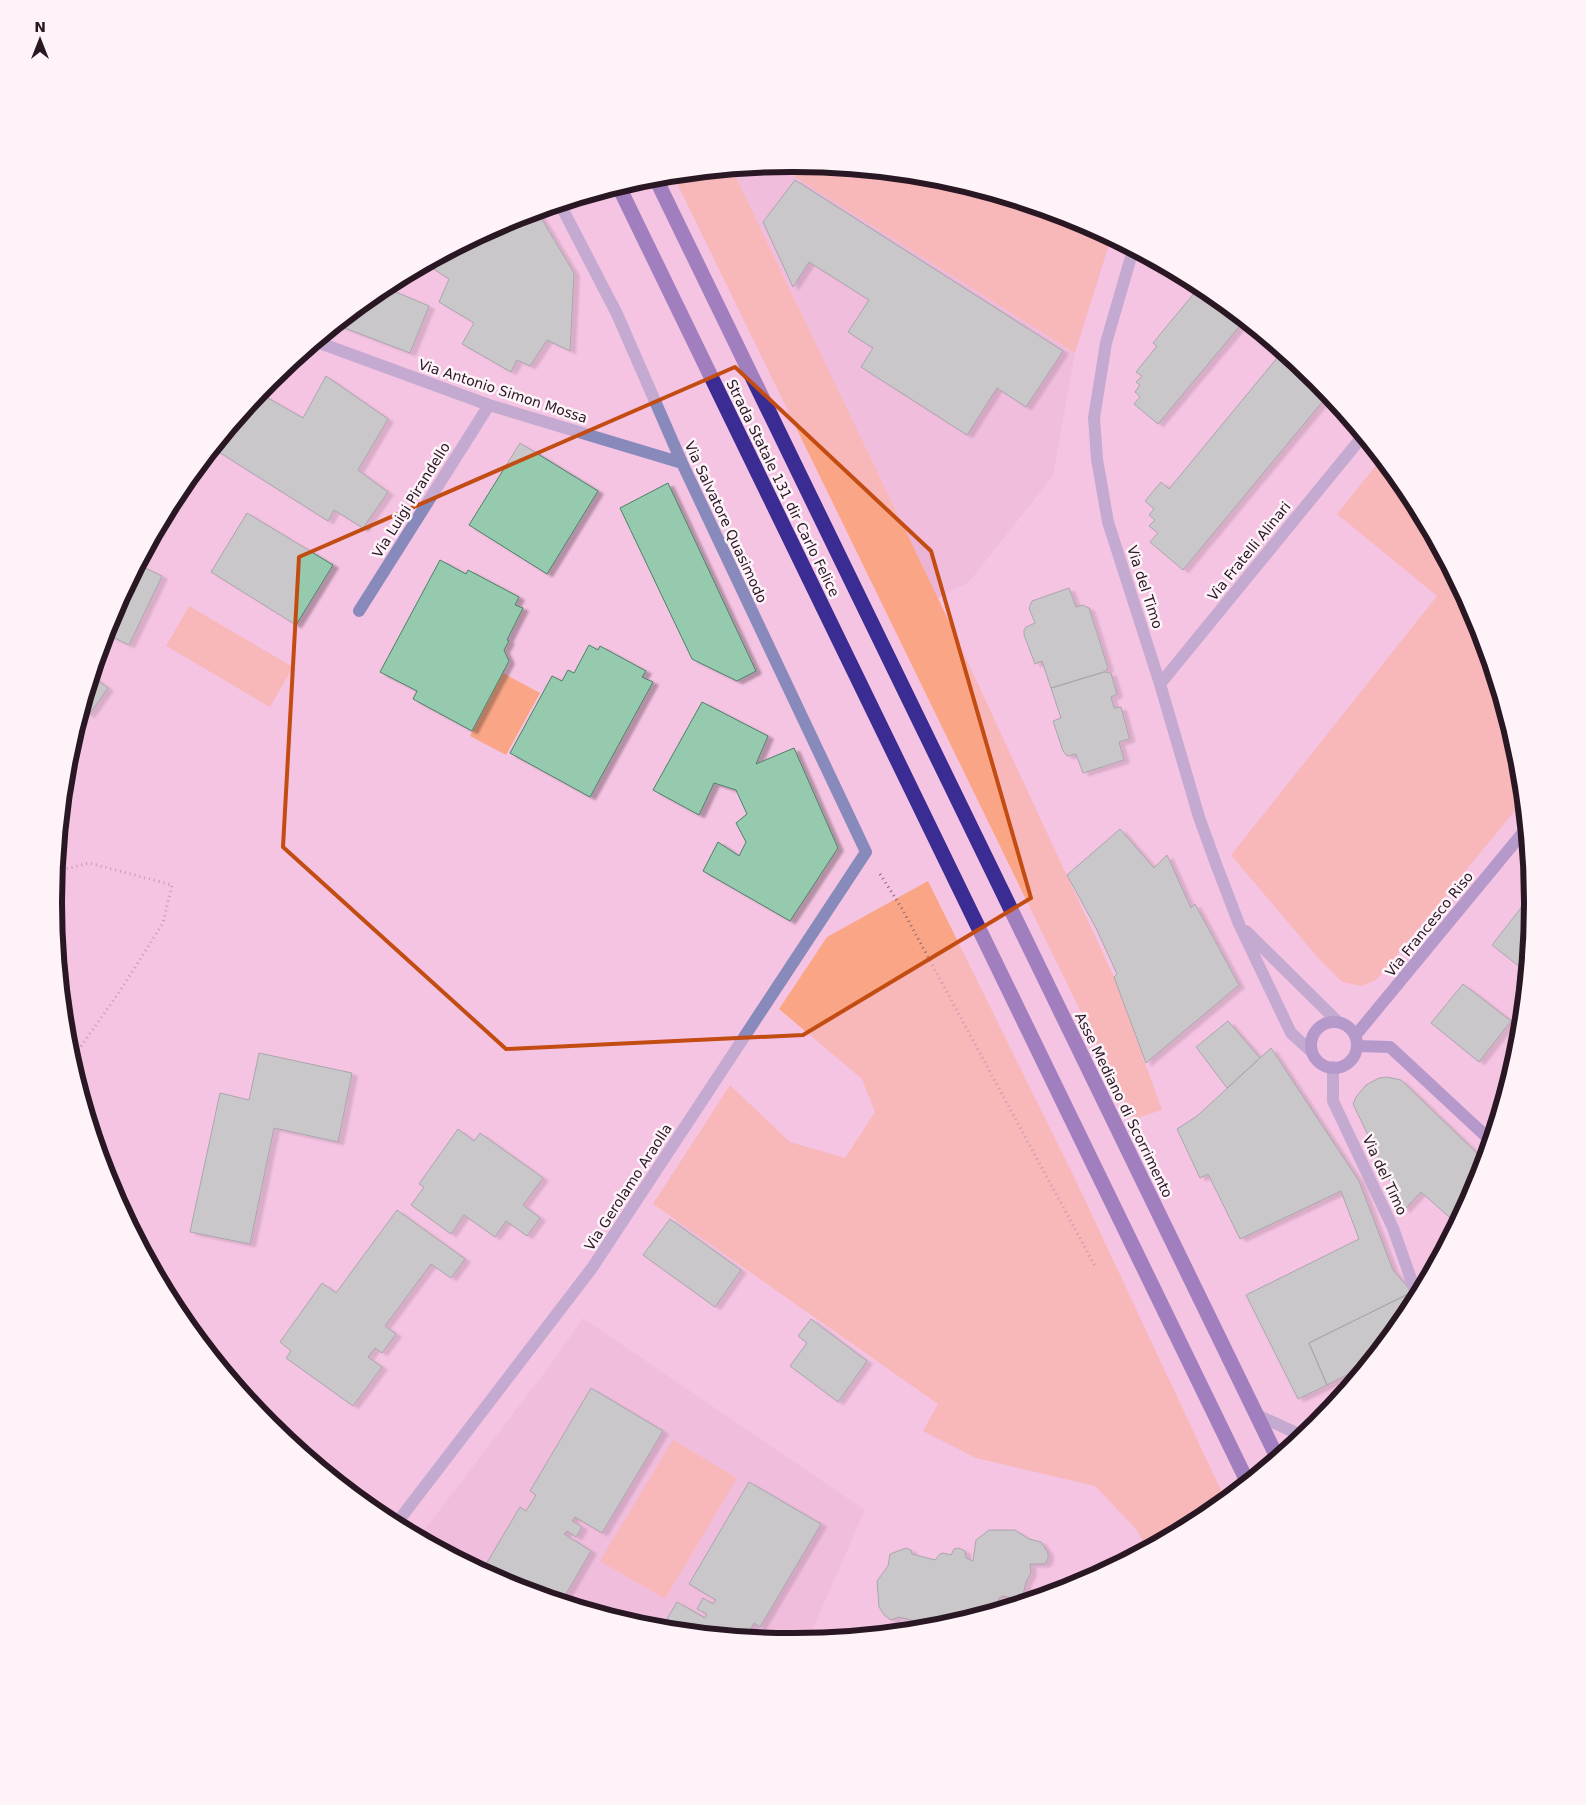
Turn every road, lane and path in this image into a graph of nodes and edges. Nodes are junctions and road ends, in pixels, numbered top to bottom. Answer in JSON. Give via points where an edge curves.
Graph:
{"nodes":[{"id":1,"x":659,"y":185,"type":"edge"},
{"id":2,"x":622,"y":193,"type":"edge"},
{"id":3,"x":563,"y":210,"type":"edge"},
{"id":4,"x":1131,"y":255,"type":"edge"},
{"id":5,"x":322,"y":344,"type":"edge"},
{"id":6,"x":489,"y":405,"type":"junction"},
{"id":7,"x":1358,"y":440,"type":"edge"},
{"id":8,"x":682,"y":463,"type":"junction"},
{"id":9,"x":359,"y":611,"type":"dead end"},
{"id":10,"x":1160,"y":684,"type":"junction"},
{"id":11,"x":941,"y":768,"type":"joint"},
{"id":12,"x":1520,"y":836,"type":"edge"},
{"id":13,"x":866,"y":852,"type":"junction"},
{"id":14,"x":63,"y":869,"type":"edge"},
{"id":15,"x":1239,"y":924,"type":"junction"},
{"id":16,"x":1338,"y":1022,"type":"junction"},
{"id":17,"x":1356,"y":1041,"type":"junction"},
{"id":18,"x":78,"y":1050,"type":"edge"},
{"id":19,"x":1312,"y":1052,"type":"junction"},
{"id":20,"x":1333,"y":1067,"type":"junction"},
{"id":21,"x":1485,"y":1136,"type":"edge"},
{"id":22,"x":1096,"y":1268,"type":"dead end"},
{"id":23,"x":1414,"y":1287,"type":"edge"},
{"id":24,"x":1257,"y":1415,"type":"junction"},
{"id":25,"x":1296,"y":1433,"type":"edge"},
{"id":26,"x":1275,"y":1452,"type":"edge"},
{"id":27,"x":1244,"y":1477,"type":"edge"},
{"id":28,"x":400,"y":1518,"type":"edge"}],
"edges":[{"from":1,"to":11,"type":"highway","name":"Strada Statale 131 dir Carlo Felice"},
{"from":2,"to":27,"type":"highway","name":"Strada Statale 131 dir Carlo Felice"},
{"from":3,"to":8,"type":"street","name":"Via Salvatore Quasimodo","via":[[617,314]]},
{"from":4,"to":10,"type":"street","name":"Via del Timo","via":[[1106,343],[1094,418],[1108,522]]},
{"from":5,"to":6,"type":"street","name":"Via Antonio Simon Mossa"},
{"from":6,"to":8,"type":"street","name":"Via Antonio Simon Mossa"},
{"from":6,"to":9,"type":"street","name":"Via Luigi Pirandello"},
{"from":7,"to":10,"type":"street","name":"Via Fratelli Alinari"},
{"from":8,"to":13,"type":"street","name":"Via Salvatore Quasimodo"},
{"from":10,"to":15,"type":"street","name":"Via del Timo","via":[[1198,817]]},
{"from":11,"to":24,"type":"highway","name":"Asse Mediano di Scorrimento"},
{"from":12,"to":17,"type":"street","name":"Via Francesco Riso"},
{"from":13,"to":22,"type":"path","via":[[906,916]]},
{"from":13,"to":28,"type":"street","name":"Via Gerolamo Araolla","via":[[592,1268]]},
{"from":14,"to":18,"type":"path","via":[[89,863],[172,885],[163,923]]},
{"from":15,"to":16,"type":"street","name":"Via del Timo"},
{"from":15,"to":19,"type":"street","name":"Via del Timo","via":[[1291,1033]]},
{"from":16,"to":17,"type":"street","via":[[1350,1028]]},
{"from":16,"to":19,"type":"street","via":[[1319,1026],[1312,1037]]},
{"from":17,"to":20,"type":"street","via":[[1354,1056],[1348,1063]]},
{"from":17,"to":21,"type":"street","via":[[1390,1047]]},
{"from":19,"to":20,"type":"street","via":[[1321,1064]]},
{"from":20,"to":23,"type":"street","name":"Via del Timo","via":[[1333,1101],[1394,1228]]},
{"from":24,"to":25,"type":"street"},
{"from":24,"to":26,"type":"highway","name":"Asse Mediano di Scorrimento"}]}
